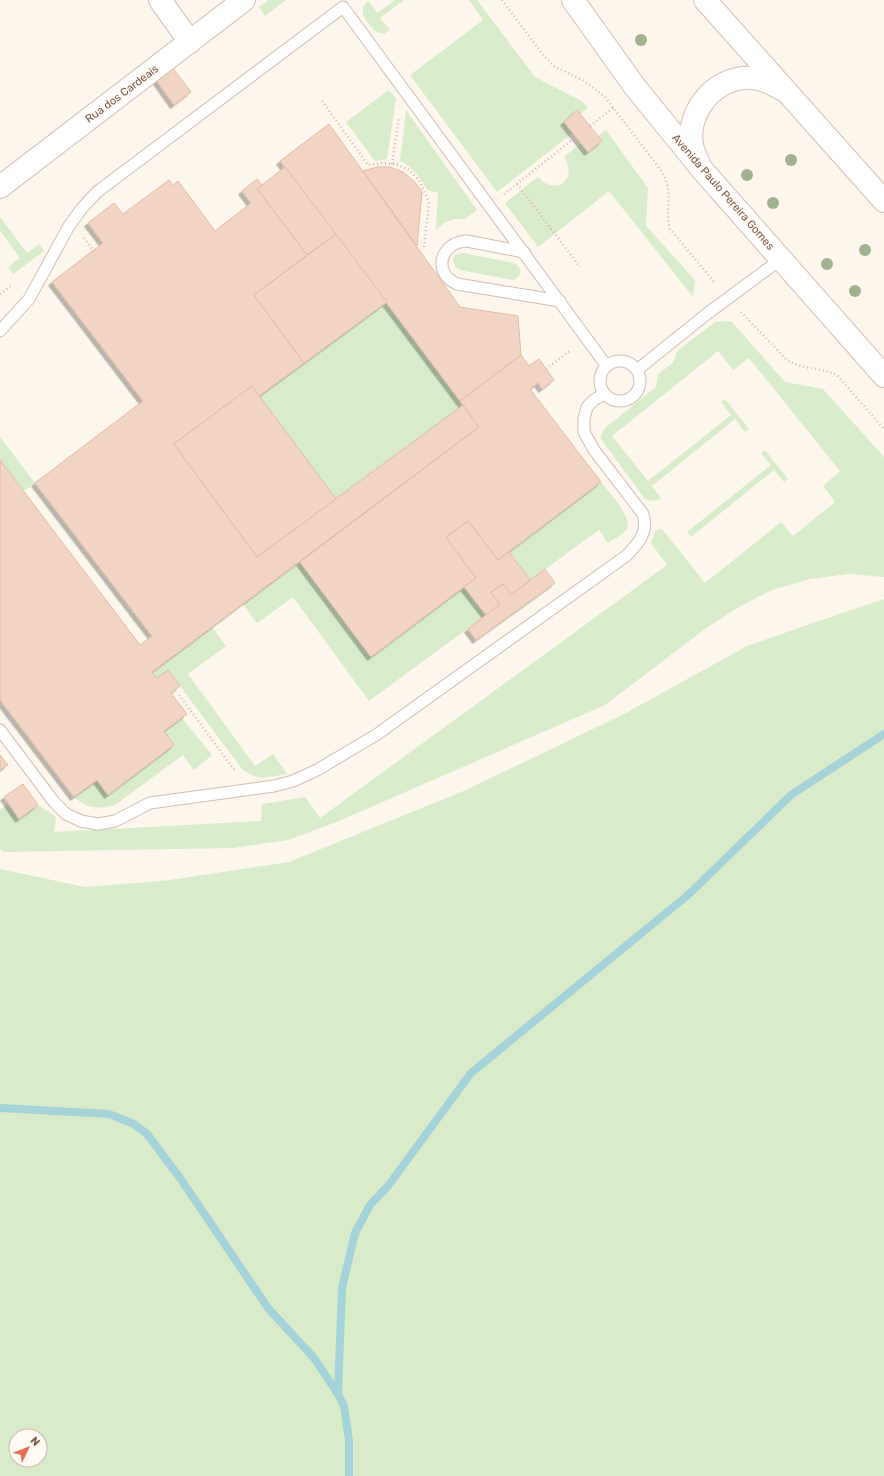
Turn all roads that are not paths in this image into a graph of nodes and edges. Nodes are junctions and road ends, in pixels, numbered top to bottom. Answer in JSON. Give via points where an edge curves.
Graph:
{"nodes":[{"id":1,"x":160,"y":0,"type":"edge"},
{"id":2,"x":244,"y":0,"type":"edge"},
{"id":3,"x":573,"y":0,"type":"edge"},
{"id":4,"x":705,"y":0,"type":"edge"},
{"id":5,"x":190,"y":42,"type":"junction"},
{"id":6,"x":788,"y":93,"type":"junction"},
{"id":7,"x":705,"y":173,"type":"junction"},
{"id":8,"x":0,"y":187,"type":"edge"},
{"id":9,"x":884,"y":201,"type":"edge"},
{"id":10,"x":524,"y":252,"type":"junction"},
{"id":11,"x":781,"y":259,"type":"junction"},
{"id":12,"x":560,"y":301,"type":"junction"},
{"id":13,"x":0,"y":331,"type":"edge"},
{"id":14,"x":606,"y":365,"type":"junction"},
{"id":15,"x":637,"y":370,"type":"junction"},
{"id":16,"x":884,"y":376,"type":"edge"},
{"id":17,"x":604,"y":394,"type":"junction"},
{"id":18,"x":0,"y":730,"type":"edge"}],
"edges":[{"from":1,"to":5,"type":"main road"},
{"from":2,"to":5,"type":"main road","name":"Rua dos Cardeais"},
{"from":3,"to":7,"type":"main road","name":"Avenida Paulo Pereira Gomes","via":[[635,87]]},
{"from":4,"to":6,"type":"main road"},
{"from":5,"to":8,"type":"main road","name":"Rua dos Cardeais"},
{"from":6,"to":7,"type":"main road","via":[[771,83],[743,78],[724,84],[708,95],[697,110],[692,128],[693,149]]},
{"from":6,"to":9,"type":"main road"},
{"from":7,"to":11,"type":"main road","name":"Avenida Paulo Pereira Gomes"},
{"from":10,"to":12,"type":"lane"},
{"from":10,"to":12,"type":"lane","via":[[467,241],[460,242],[447,249],[443,255],[442,269],[445,276],[457,284]]},
{"from":10,"to":13,"type":"lane","via":[[344,7],[97,192],[69,226],[29,299]]},
{"from":11,"to":15,"type":"lane"},
{"from":11,"to":16,"type":"main road","name":"Avenida Paulo Pereira Gomes"},
{"from":12,"to":14,"type":"lane"},
{"from":14,"to":15,"type":"lane","via":[[618,360],[625,361]]},
{"from":14,"to":17,"type":"lane","via":[[600,376]]},
{"from":15,"to":17,"type":"lane","via":[[640,386],[633,397],[622,402]]},
{"from":17,"to":18,"type":"lane","via":[[587,407],[584,432],[594,450],[643,514],[645,529],[642,537],[626,556],[376,735],[317,770],[274,786],[150,803],[115,820],[98,824],[81,821],[66,814],[54,802]]}]}
